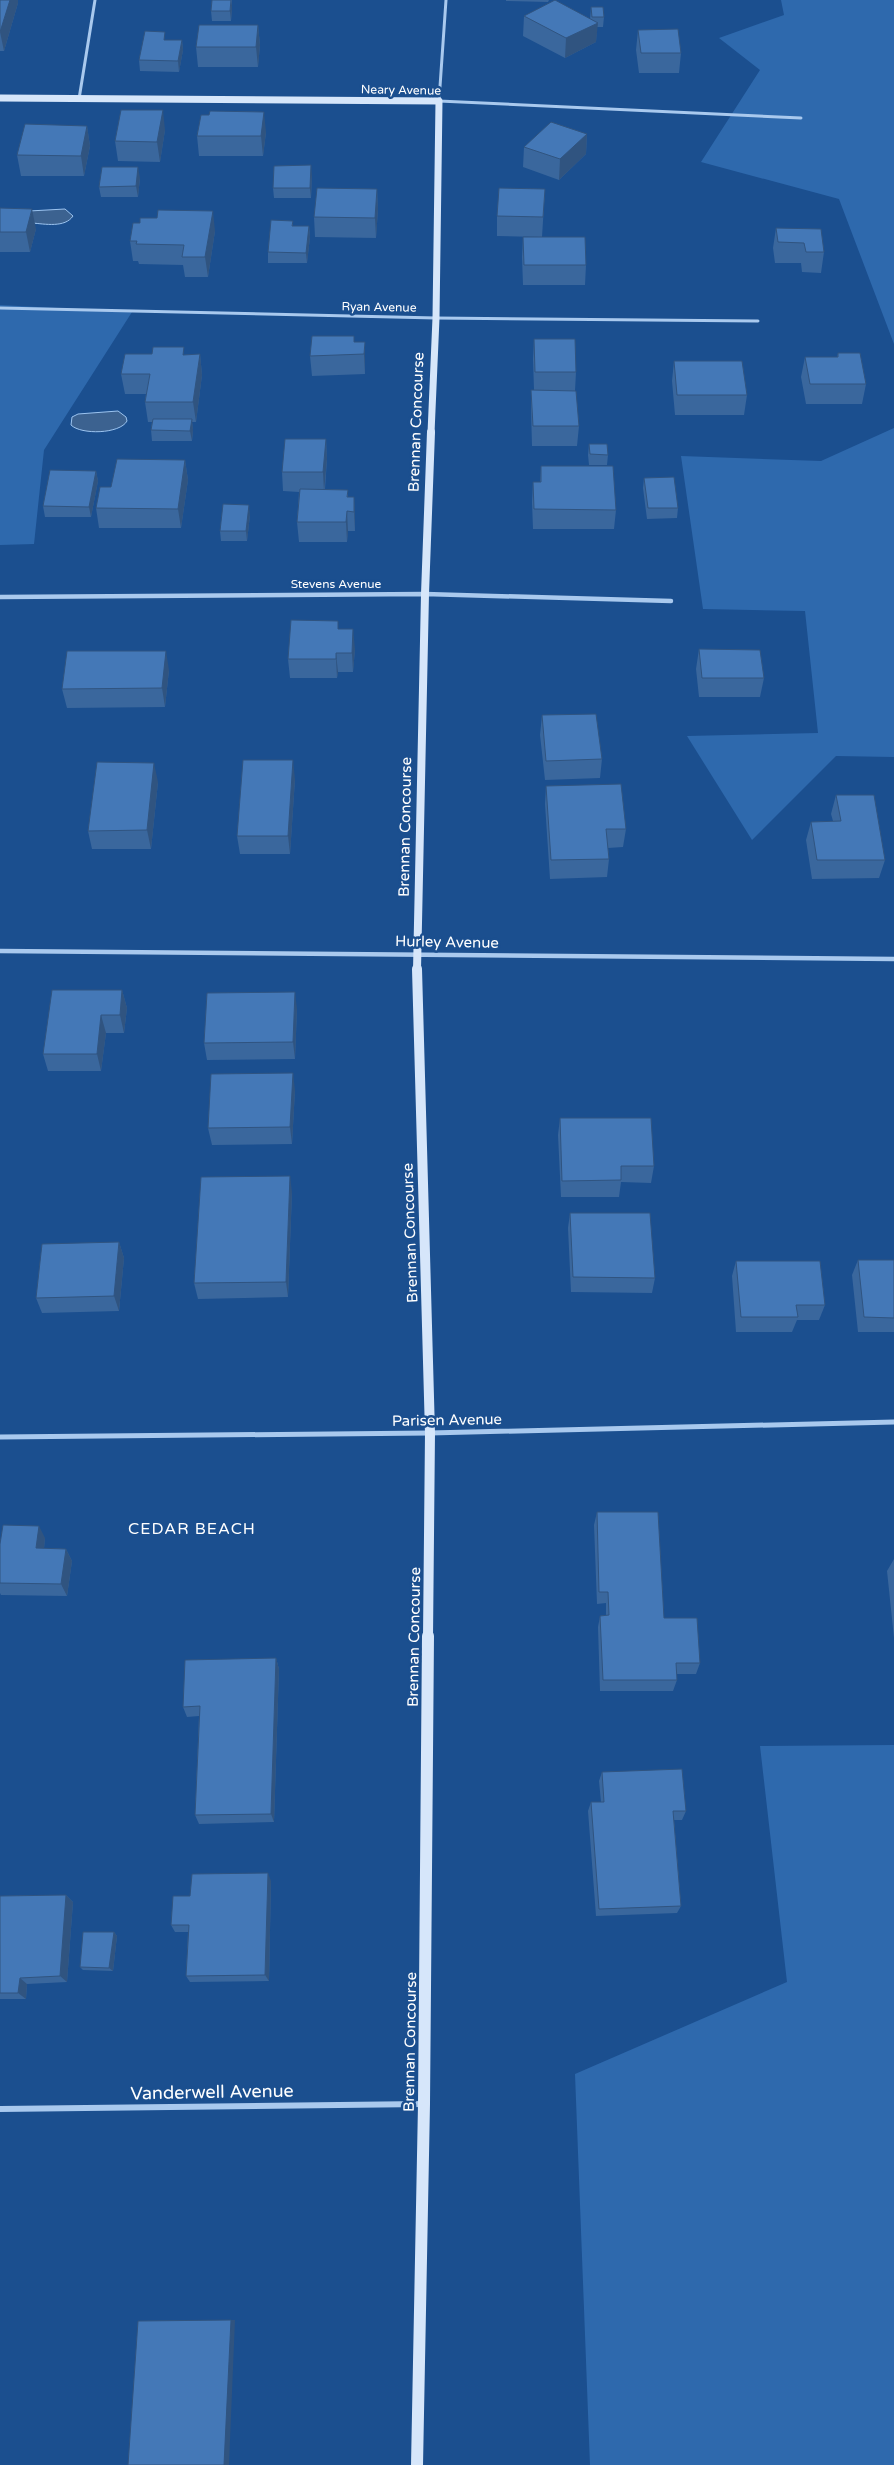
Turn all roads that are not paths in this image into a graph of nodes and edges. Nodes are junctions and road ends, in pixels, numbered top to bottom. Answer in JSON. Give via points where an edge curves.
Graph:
{"nodes":[{"id":1,"x":95,"y":0,"type":"edge"},
{"id":2,"x":446,"y":0,"type":"edge"},
{"id":3,"x":0,"y":98,"type":"edge"},
{"id":4,"x":79,"y":98,"type":"junction"},
{"id":5,"x":439,"y":101,"type":"junction"},
{"id":6,"x":801,"y":118,"type":"dead end"},
{"id":7,"x":0,"y":308,"type":"edge"},
{"id":8,"x":436,"y":318,"type":"junction"},
{"id":9,"x":758,"y":321,"type":"dead end"},
{"id":10,"x":425,"y":594,"type":"junction"},
{"id":11,"x":0,"y":597,"type":"edge"},
{"id":12,"x":671,"y":600,"type":"dead end"},
{"id":13,"x":0,"y":951,"type":"edge"},
{"id":14,"x":417,"y":954,"type":"junction"},
{"id":15,"x":894,"y":959,"type":"edge"},
{"id":16,"x":894,"y":1422,"type":"edge"},
{"id":17,"x":430,"y":1433,"type":"junction"},
{"id":18,"x":0,"y":1437,"type":"edge"},
{"id":19,"x":424,"y":2104,"type":"junction"},
{"id":20,"x":0,"y":2109,"type":"edge"},
{"id":21,"x":417,"y":2465,"type":"edge"}],
"edges":[{"from":1,"to":4,"type":"street"},
{"from":2,"to":5,"type":"street","name":"Brennan Concourse"},
{"from":3,"to":4,"type":"main road","name":"Neary Avenue"},
{"from":4,"to":5,"type":"main road","name":"Neary Avenue"},
{"from":5,"to":6,"type":"street","name":"Neary Avenue"},
{"from":5,"to":8,"type":"main road","name":"Brennan Concourse"},
{"from":7,"to":8,"type":"street","name":"Ryan Avenue"},
{"from":8,"to":9,"type":"street","name":"Ryan Avenue"},
{"from":8,"to":10,"type":"main road","name":"Brennan Concourse"},
{"from":10,"to":11,"type":"street","name":"Stevens Avenue"},
{"from":10,"to":12,"type":"street","name":"Stevens Avenue"},
{"from":10,"to":14,"type":"main road","name":"Brennan Concourse"},
{"from":13,"to":14,"type":"street","name":"Hurley Avenue"},
{"from":14,"to":15,"type":"street","name":"Hurley Avenue"},
{"from":14,"to":17,"type":"main road","name":"Brennan Concourse"},
{"from":16,"to":17,"type":"street","name":"Parisen Avenue"},
{"from":17,"to":18,"type":"street","name":"Parisen Avenue"},
{"from":17,"to":19,"type":"main road","name":"Brennan Concourse"},
{"from":19,"to":20,"type":"street","name":"Vanderwell Avenue"},
{"from":19,"to":21,"type":"main road","name":"Brennan Concourse"}]}
